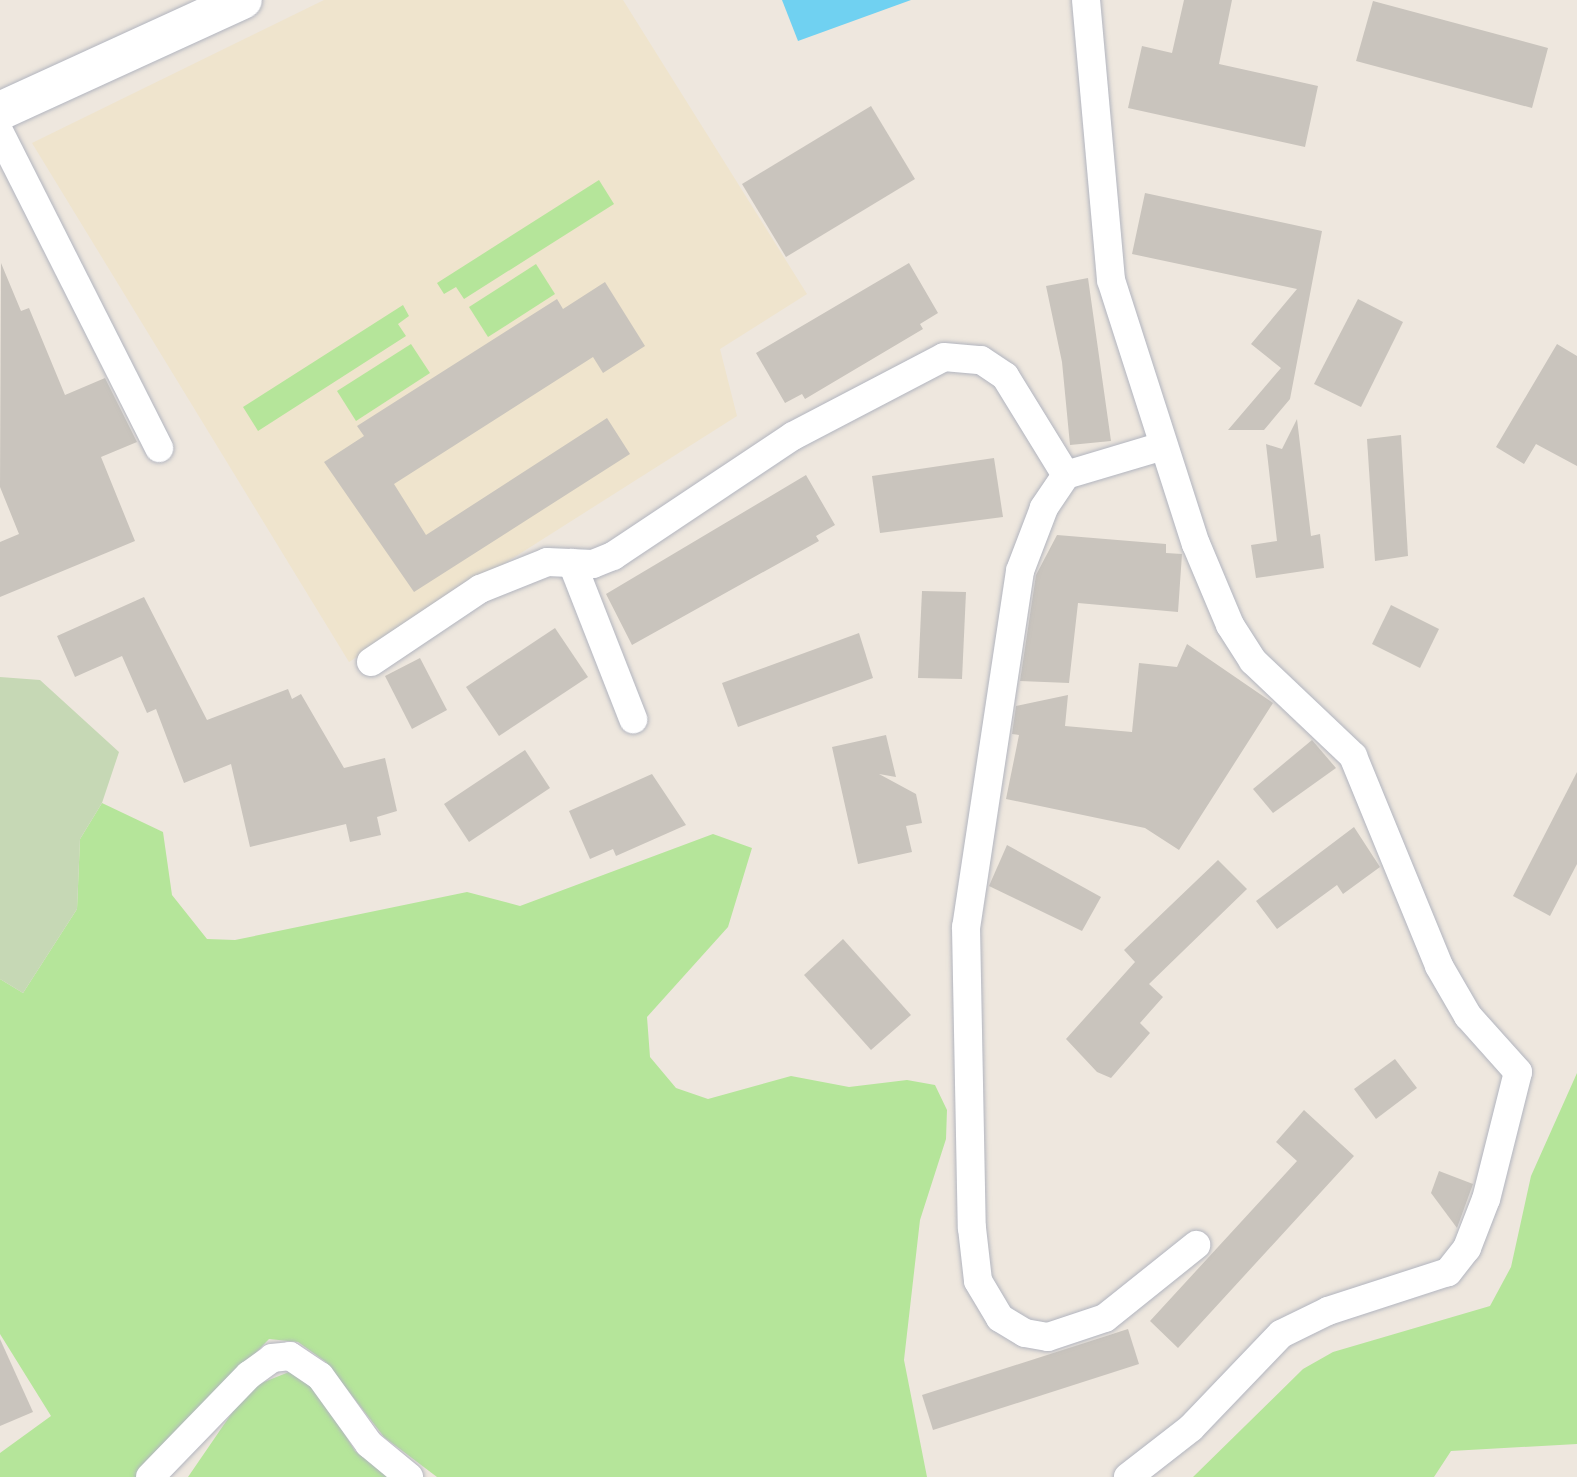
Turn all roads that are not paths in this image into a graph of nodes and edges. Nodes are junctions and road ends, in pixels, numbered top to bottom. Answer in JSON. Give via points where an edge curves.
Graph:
{"nodes":[{"id":1,"x":243,"y":0,"type":"edge"},
{"id":2,"x":1086,"y":0,"type":"edge"},
{"id":3,"x":0,"y":111,"type":"edge"},
{"id":4,"x":0,"y":133,"type":"edge"},
{"id":5,"x":1163,"y":446,"type":"junction"},
{"id":6,"x":159,"y":448,"type":"dead end"},
{"id":7,"x":1066,"y":475,"type":"junction"},
{"id":8,"x":572,"y":563,"type":"junction"},
{"id":9,"x":371,"y":662,"type":"dead end"},
{"id":10,"x":633,"y":719,"type":"dead end"},
{"id":11,"x":1196,"y":1245,"type":"dead end"},
{"id":12,"x":150,"y":1477,"type":"edge"},
{"id":13,"x":409,"y":1477,"type":"edge"},
{"id":14,"x":1128,"y":1477,"type":"edge"}],
"edges":[{"from":1,"to":3,"type":"street"},
{"from":2,"to":5,"type":"street","via":[[1111,280]]},
{"from":4,"to":6,"type":"street"},
{"from":5,"to":7,"type":"street"},
{"from":5,"to":14,"type":"street","via":[[1230,625],[1253,661],[1353,756],[1439,966],[1468,1016],[1518,1072],[1486,1199],[1467,1248],[1448,1272],[1328,1311],[1281,1335],[1191,1428]]},
{"from":7,"to":8,"type":"street","via":[[1005,376],[981,360],[957,355],[793,436],[613,556]]},
{"from":7,"to":11,"type":"street","via":[[1044,508],[1020,571],[966,927],[972,1228],[978,1281],[1000,1318],[1048,1337],[1105,1318]]},
{"from":8,"to":9,"type":"street","via":[[547,562],[480,589]]},
{"from":8,"to":10,"type":"street"},
{"from":12,"to":13,"type":"street","via":[[249,1375],[272,1358],[290,1356],[320,1376],[369,1444]]}]}
